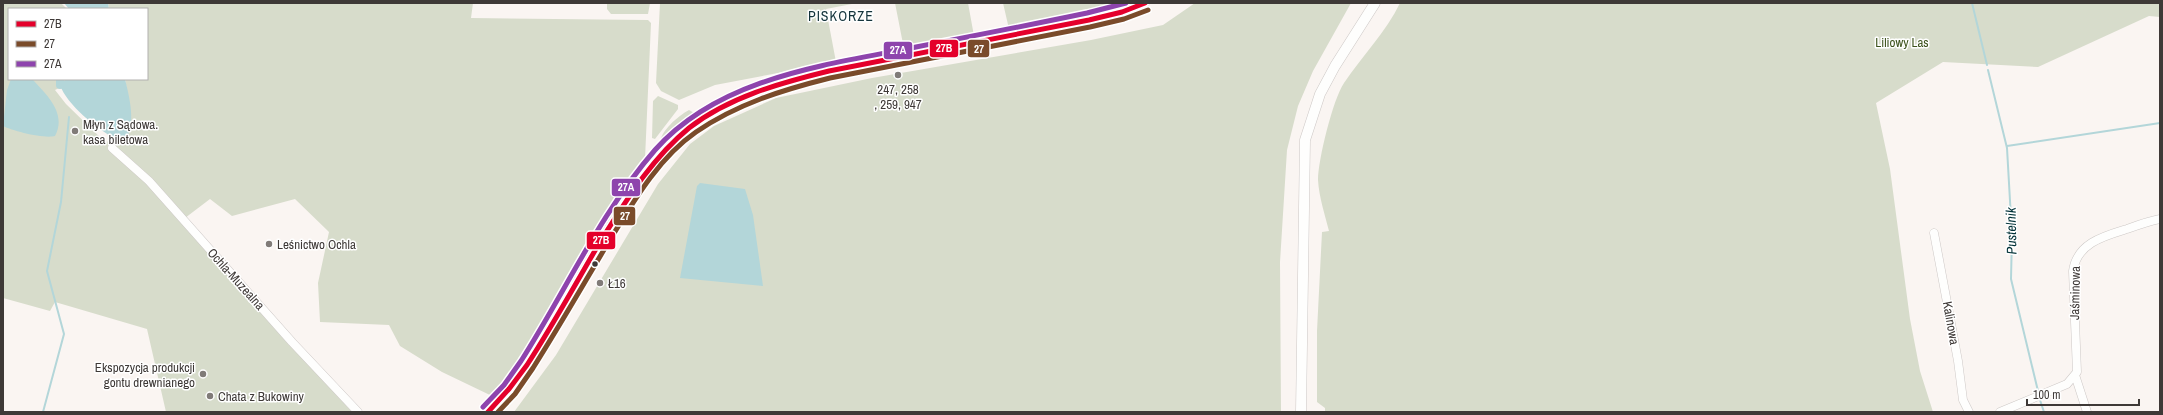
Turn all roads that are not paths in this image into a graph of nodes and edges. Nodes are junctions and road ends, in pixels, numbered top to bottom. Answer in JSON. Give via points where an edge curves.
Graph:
{"nodes":[{"id":1,"x":1145,"y":3,"type":"edge"},
{"id":2,"x":1375,"y":3,"type":"edge"},
{"id":3,"x":112,"y":148,"type":"dead end"},
{"id":4,"x":2160,"y":219,"type":"edge"},
{"id":5,"x":1934,"y":233,"type":"dead end"},
{"id":6,"x":2075,"y":375,"type":"junction"},
{"id":7,"x":358,"y":412,"type":"edge"},
{"id":8,"x":488,"y":412,"type":"edge"},
{"id":9,"x":1301,"y":412,"type":"edge"},
{"id":10,"x":1969,"y":412,"type":"edge"},
{"id":11,"x":2000,"y":412,"type":"edge"},
{"id":12,"x":2088,"y":412,"type":"edge"}],
"edges":[{"from":1,"to":8,"type":"street","via":[[1089,20],[784,82],[742,96],[712,113],[678,138],[648,168],[609,227],[525,368]]},
{"from":2,"to":9,"type":"main road","via":[[1320,94],[1305,140]]},
{"from":3,"to":7,"type":"street","name":"Ochla-Muzealna","via":[[149,182]]},
{"from":4,"to":6,"type":"street","name":"Jaśminowa","via":[[2099,238],[2082,250],[2076,258],[2073,271],[2077,367]]},
{"from":5,"to":10,"type":"street","name":"Kalinowa","via":[[1957,353],[1963,400]]},
{"from":6,"to":11,"type":"street","via":[[2067,384]]},
{"from":6,"to":12,"type":"street","name":"Jaśminowa"}]}
